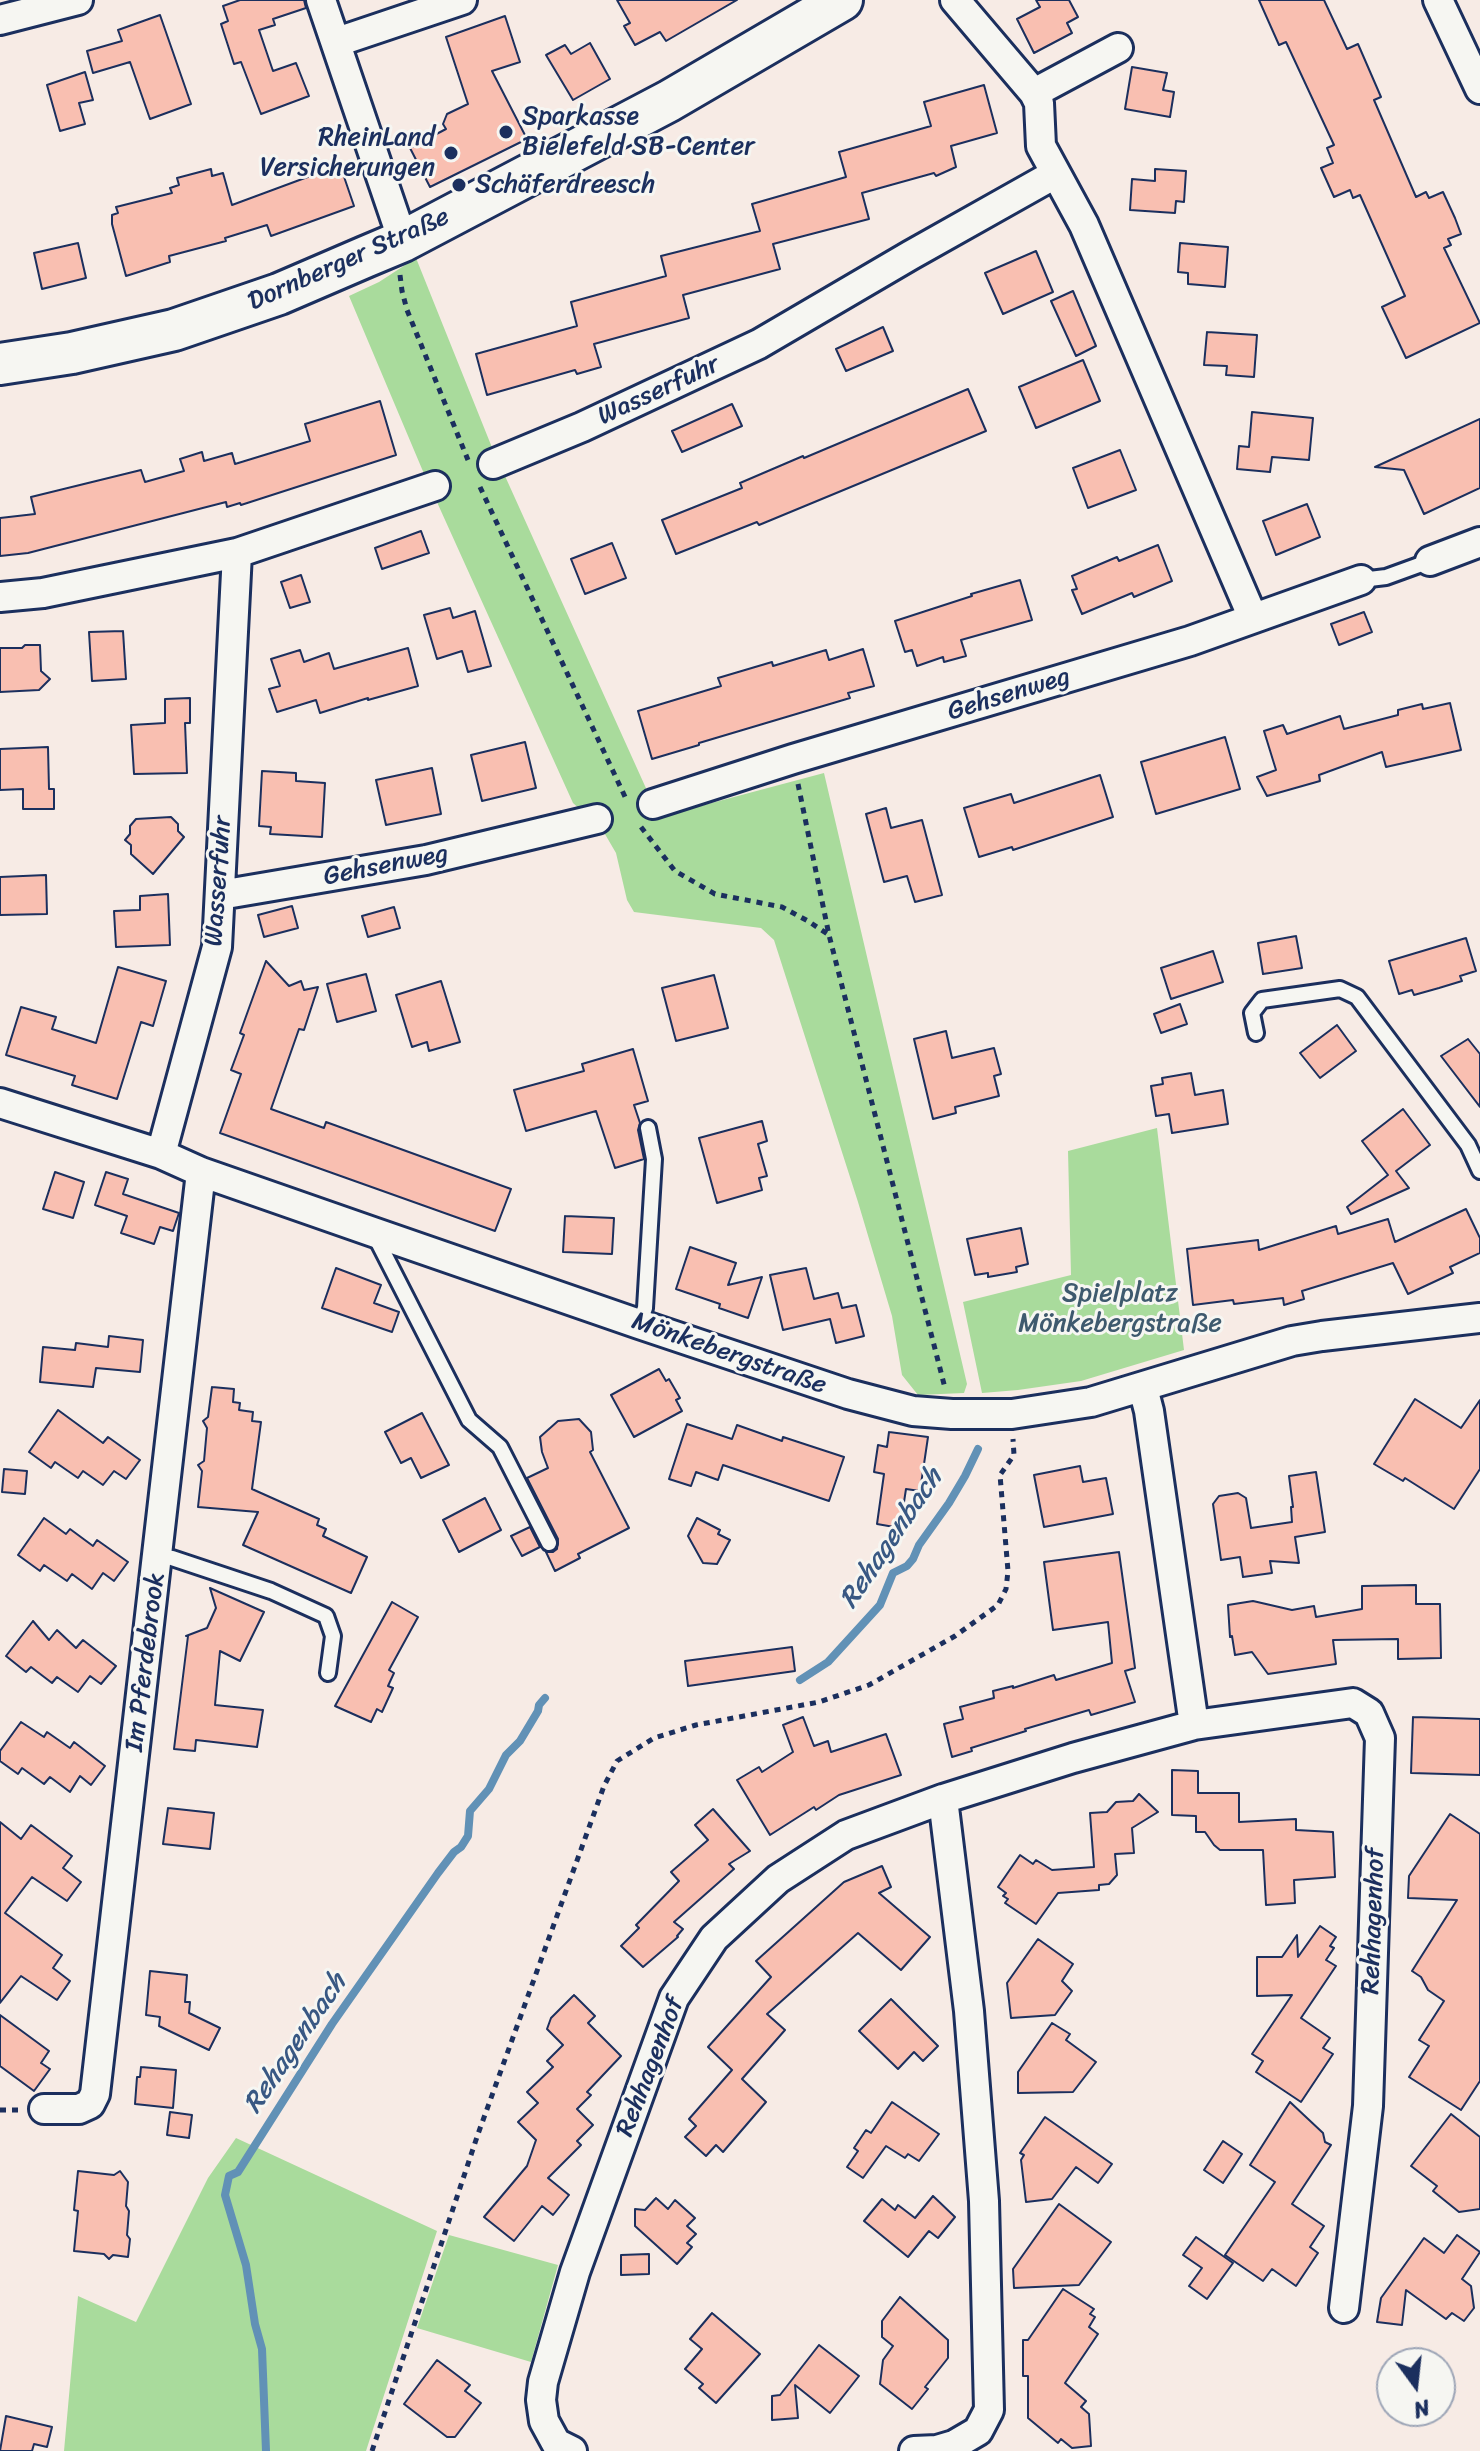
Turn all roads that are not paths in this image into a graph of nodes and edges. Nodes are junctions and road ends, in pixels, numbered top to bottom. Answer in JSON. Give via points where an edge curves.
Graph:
{"nodes":[{"id":1,"x":78,"y":0,"type":"edge"},
{"id":2,"x":321,"y":0,"type":"edge"},
{"id":3,"x":462,"y":0,"type":"edge"},
{"id":4,"x":842,"y":0,"type":"edge"},
{"id":5,"x":955,"y":0,"type":"edge"},
{"id":6,"x":1438,"y":0,"type":"edge"},
{"id":7,"x":0,"y":20,"type":"edge"},
{"id":8,"x":337,"y":42,"type":"junction"},
{"id":9,"x":1118,"y":48,"type":"dead end"},
{"id":10,"x":1472,"y":51,"type":"edge"},
{"id":11,"x":1480,"y":89,"type":"edge"},
{"id":12,"x":1034,"y":93,"type":"junction"},
{"id":13,"x":1055,"y":174,"type":"junction"},
{"id":14,"x":401,"y":251,"type":"junction"},
{"id":15,"x":0,"y":364,"type":"edge"},
{"id":16,"x":483,"y":468,"type":"road end"},
{"id":17,"x":435,"y":486,"type":"dead end"},
{"id":18,"x":1480,"y":542,"type":"edge"},
{"id":19,"x":237,"y":553,"type":"junction"},
{"id":20,"x":1430,"y":561,"type":"joint"},
{"id":21,"x":1361,"y":580,"type":"joint"},
{"id":22,"x":0,"y":597,"type":"edge"},
{"id":23,"x":1253,"y":618,"type":"junction"},
{"id":24,"x":641,"y":812,"type":"road end"},
{"id":25,"x":597,"y":819,"type":"dead end"},
{"id":26,"x":220,"y":895,"type":"junction"},
{"id":27,"x":1256,"y":1033,"type":"dead end"},
{"id":28,"x":0,"y":1103,"type":"edge"},
{"id":29,"x":648,"y":1128,"type":"dead end"},
{"id":30,"x":161,"y":1154,"type":"junction"},
{"id":31,"x":1480,"y":1171,"type":"edge"},
{"id":32,"x":201,"y":1172,"type":"junction"},
{"id":33,"x":373,"y":1232,"type":"junction"},
{"id":34,"x":1480,"y":1318,"type":"edge"},
{"id":35,"x":639,"y":1324,"type":"junction"},
{"id":36,"x":1143,"y":1388,"type":"junction"},
{"id":37,"x":549,"y":1543,"type":"dead end"},
{"id":38,"x":158,"y":1556,"type":"junction"},
{"id":39,"x":328,"y":1673,"type":"dead end"},
{"id":40,"x":1194,"y":1725,"type":"junction"},
{"id":41,"x":943,"y":1799,"type":"junction"},
{"id":42,"x":44,"y":2109,"type":"dead end"},
{"id":43,"x":1344,"y":2308,"type":"dead end"},
{"id":44,"x":572,"y":2451,"type":"edge"},
{"id":45,"x":914,"y":2451,"type":"edge"}],
"edges":[{"from":1,"to":7,"type":"street"},
{"from":2,"to":8,"type":"street"},
{"from":3,"to":8,"type":"street"},
{"from":4,"to":14,"type":"main road","name":"Dornberger Straße"},
{"from":5,"to":12,"type":"street"},
{"from":6,"to":10,"type":"street"},
{"from":8,"to":14,"type":"street"},
{"from":9,"to":12,"type":"street"},
{"from":10,"to":11,"type":"street"},
{"from":12,"to":13,"type":"street","via":[[1041,146]]},
{"from":13,"to":16,"type":"street","name":"Wasserfuhr","via":[[759,344]]},
{"from":13,"to":23,"type":"street","via":[[1084,225]]},
{"from":14,"to":15,"type":"main road","name":"Dornberger Straße","via":[[174,330]]},
{"from":17,"to":19,"type":"street"},
{"from":18,"to":20,"type":"street"},
{"from":19,"to":22,"type":"street"},
{"from":19,"to":26,"type":"street","name":"Wasserfuhr"},
{"from":20,"to":21,"type":"lane"},
{"from":21,"to":23,"type":"street","name":"Gehsenweg"},
{"from":23,"to":24,"type":"street","name":"Gehsenweg","via":[[793,759]]},
{"from":25,"to":26,"type":"street","name":"Gehsenweg","via":[[426,860]]},
{"from":26,"to":30,"type":"street","name":"Wasserfuhr","via":[[217,947]]},
{"from":27,"to":31,"type":"lane","via":[[1252,1013],[1262,1000],[1340,989],[1357,997],[1468,1145]]},
{"from":28,"to":30,"type":"street","name":"Mönkebergstraße"},
{"from":29,"to":35,"type":"lane","via":[[654,1159],[645,1308]]},
{"from":30,"to":32,"type":"street","name":"Mönkebergstraße"},
{"from":32,"to":33,"type":"street","name":"Mönkebergstraße"},
{"from":32,"to":38,"type":"street","name":"Im Pferdebrook"},
{"from":33,"to":35,"type":"street","name":"Mönkebergstraße"},
{"from":33,"to":37,"type":"lane","via":[[469,1420],[500,1447]]},
{"from":34,"to":36,"type":"street","name":"Mönkebergstraße","via":[[1292,1341]]},
{"from":35,"to":36,"type":"street","name":"Mönkebergstraße","via":[[913,1411],[1012,1414]]},
{"from":36,"to":40,"type":"street"},
{"from":38,"to":39,"type":"lane","via":[[271,1591],[326,1616],[333,1636]]},
{"from":38,"to":42,"type":"street","name":"Im Pferdebrook","via":[[95,2094],[79,2109]]},
{"from":40,"to":41,"type":"street","name":"Rehhagenhof"},
{"from":40,"to":43,"type":"street","name":"Rehhagenhof","via":[[1353,1703],[1369,1713],[1380,1738],[1368,2106]]},
{"from":41,"to":44,"type":"street","name":"Rehhagenhof","via":[[846,1835],[778,1879],[714,1938],[674,1998],[575,2272],[543,2382],[544,2421],[556,2443]]},
{"from":41,"to":45,"type":"street","via":[[969,2011],[984,2201],[989,2410],[978,2431],[954,2445]]}]}
